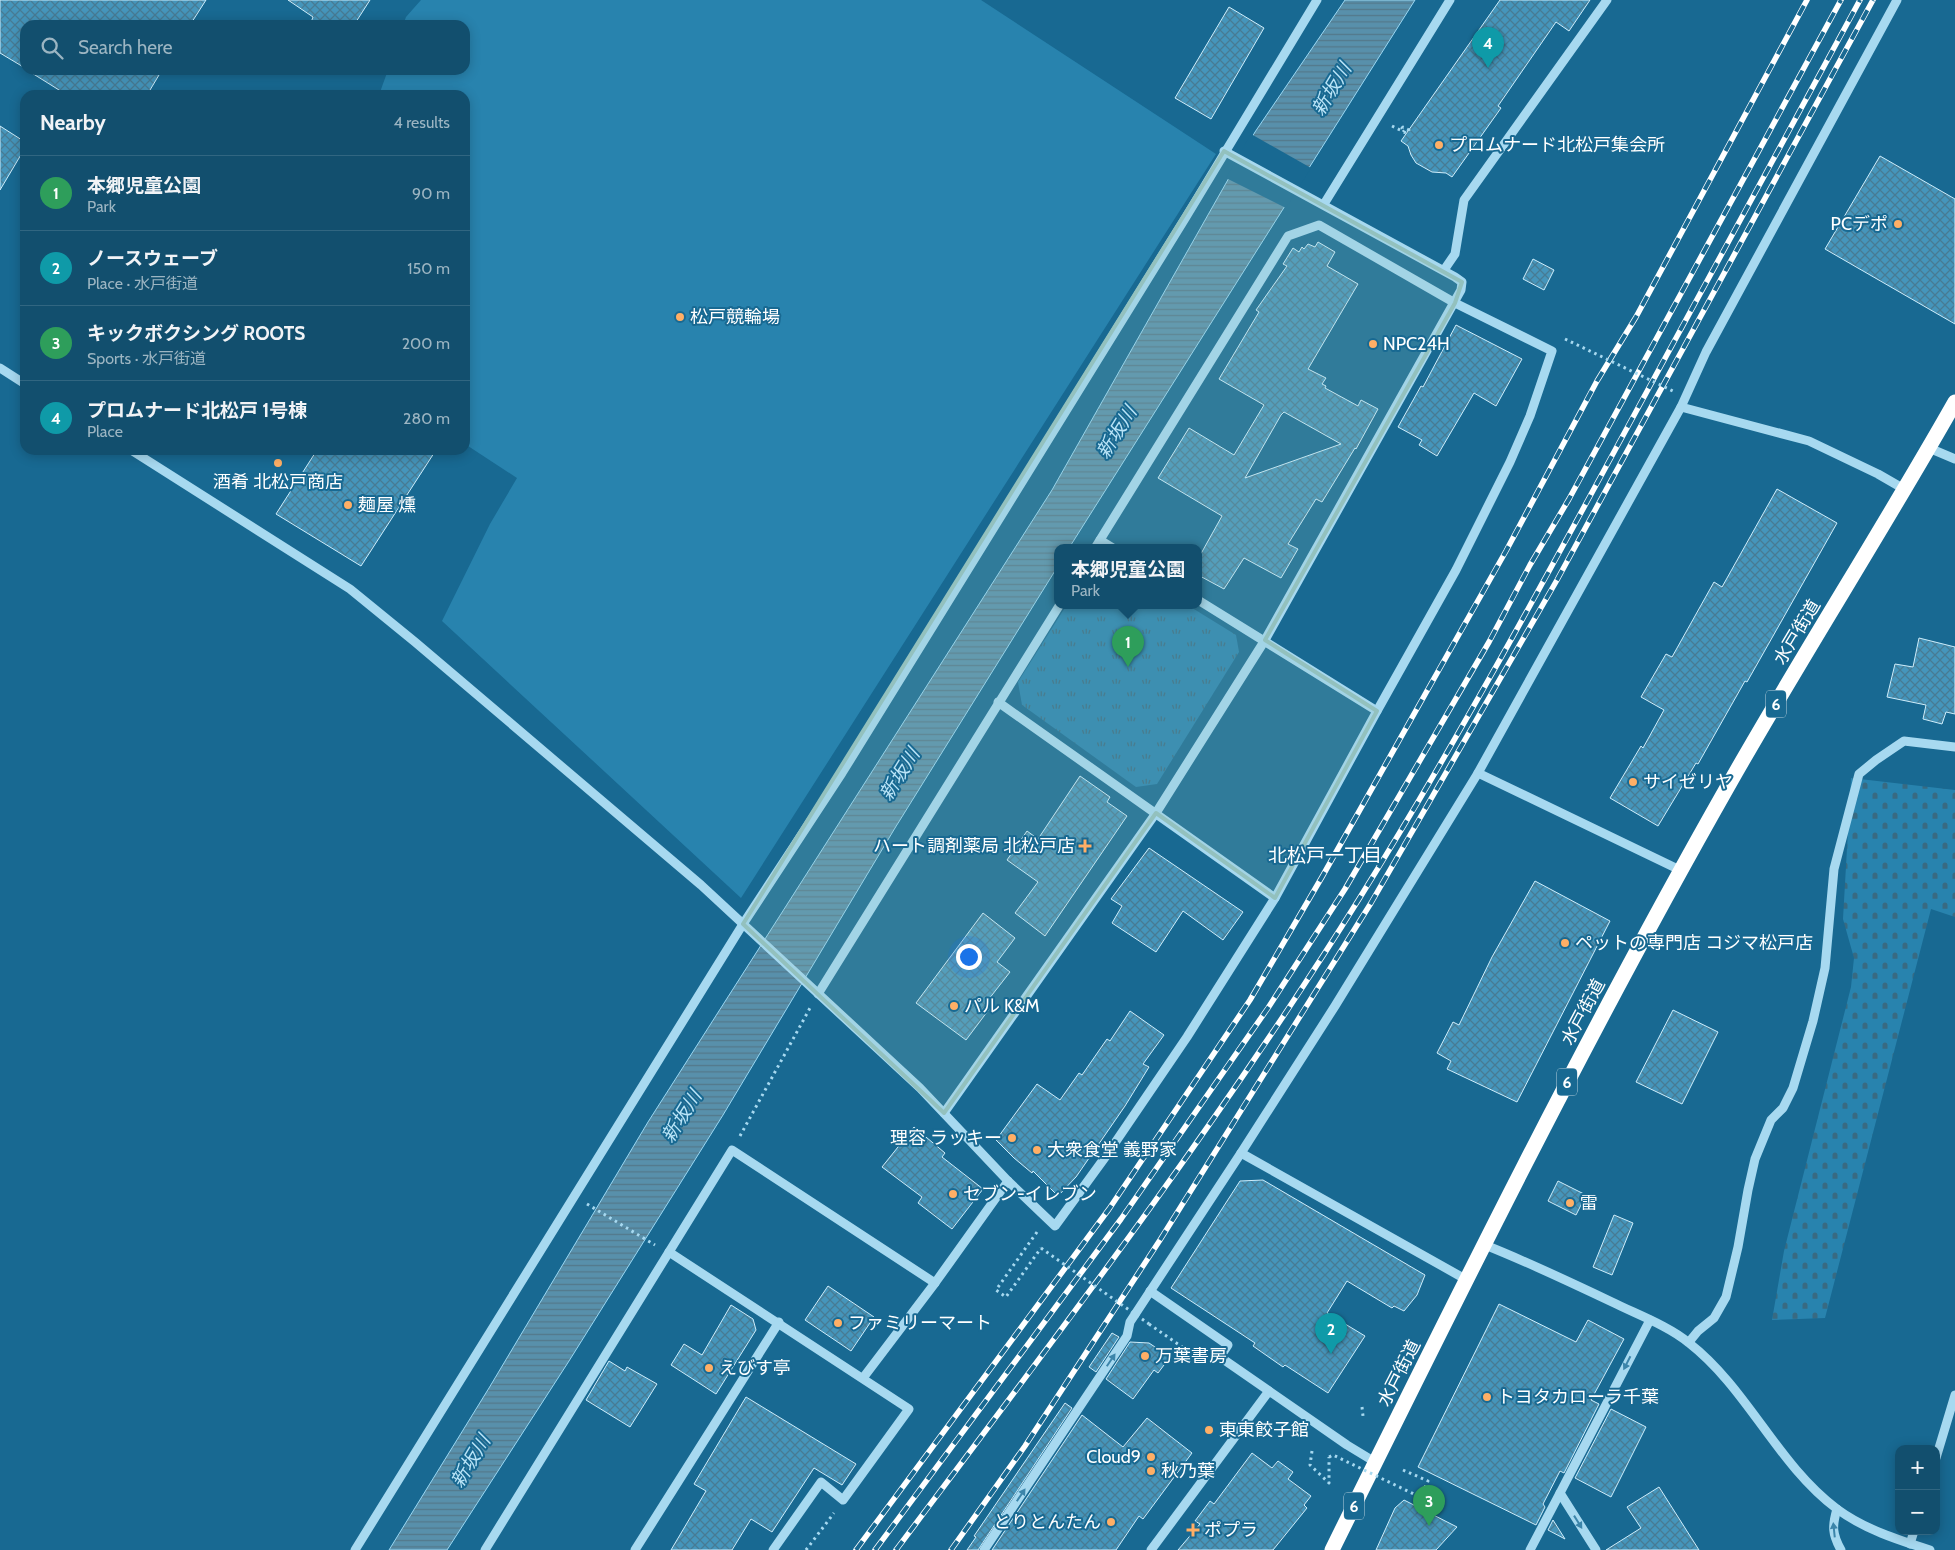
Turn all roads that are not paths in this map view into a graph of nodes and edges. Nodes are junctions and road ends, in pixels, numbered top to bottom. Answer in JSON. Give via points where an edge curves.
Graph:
{"nodes":[{"id":1,"x":1317,"y":0,"type":"edge"},
{"id":2,"x":1450,"y":0,"type":"edge"},
{"id":3,"x":1608,"y":0,"type":"edge"},
{"id":4,"x":1896,"y":0,"type":"edge"},
{"id":5,"x":1224,"y":151,"type":"junction"},
{"id":6,"x":1324,"y":204,"type":"junction"},
{"id":7,"x":1444,"y":270,"type":"junction"},
{"id":8,"x":1455,"y":303,"type":"junction"},
{"id":9,"x":0,"y":368,"type":"edge"},
{"id":10,"x":20,"y":381,"type":"edge"},
{"id":11,"x":1955,"y":402,"type":"edge"},
{"id":12,"x":1681,"y":407,"type":"junction"},
{"id":13,"x":1929,"y":448,"type":"junction"},
{"id":14,"x":139,"y":455,"type":"edge"},
{"id":15,"x":1955,"y":459,"type":"edge"},
{"id":16,"x":1904,"y":489,"type":"junction"},
{"id":17,"x":1098,"y":544,"type":"edge"},
{"id":18,"x":1202,"y":602,"type":"edge"},
{"id":19,"x":1057,"y":609,"type":"edge"},
{"id":20,"x":1265,"y":640,"type":"junction"},
{"id":21,"x":998,"y":702,"type":"junction"},
{"id":22,"x":1377,"y":711,"type":"junction"},
{"id":23,"x":1955,"y":747,"type":"edge"},
{"id":24,"x":1478,"y":773,"type":"junction"},
{"id":25,"x":1156,"y":813,"type":"junction"},
{"id":26,"x":1682,"y":871,"type":"junction"},
{"id":27,"x":1275,"y":898,"type":"junction"},
{"id":28,"x":743,"y":924,"type":"junction"},
{"id":29,"x":818,"y":994,"type":"junction"},
{"id":30,"x":944,"y":1112,"type":"junction"},
{"id":31,"x":1241,"y":1153,"type":"junction"},
{"id":32,"x":1008,"y":1181,"type":"junction"},
{"id":33,"x":1485,"y":1244,"type":"junction"},
{"id":34,"x":669,"y":1252,"type":"junction"},
{"id":35,"x":1468,"y":1280,"type":"junction"},
{"id":36,"x":935,"y":1283,"type":"junction"},
{"id":37,"x":1150,"y":1291,"type":"junction"},
{"id":38,"x":1650,"y":1320,"type":"junction"},
{"id":39,"x":779,"y":1322,"type":"junction"},
{"id":40,"x":1688,"y":1342,"type":"junction"},
{"id":41,"x":863,"y":1378,"type":"junction"},
{"id":42,"x":1269,"y":1391,"type":"junction"},
{"id":43,"x":1955,"y":1395,"type":"edge"},
{"id":44,"x":1940,"y":1445,"type":"edge"},
{"id":45,"x":1375,"y":1462,"type":"junction"},
{"id":46,"x":1560,"y":1493,"type":"junction"},
{"id":47,"x":1837,"y":1509,"type":"junction"},
{"id":48,"x":1913,"y":1535,"type":"edge"},
{"id":49,"x":1910,"y":1544,"type":"junction"},
{"id":50,"x":355,"y":1550,"type":"edge"},
{"id":51,"x":485,"y":1550,"type":"edge"},
{"id":52,"x":635,"y":1550,"type":"edge"},
{"id":53,"x":773,"y":1550,"type":"edge"},
{"id":54,"x":984,"y":1550,"type":"edge"},
{"id":55,"x":1151,"y":1550,"type":"edge"},
{"id":56,"x":1332,"y":1550,"type":"edge"},
{"id":57,"x":1530,"y":1550,"type":"edge"},
{"id":58,"x":1596,"y":1550,"type":"edge"},
{"id":59,"x":1840,"y":1550,"type":"edge"},
{"id":60,"x":1930,"y":1550,"type":"edge"}],
"edges":[{"from":1,"to":5,"type":"street"},
{"from":2,"to":6,"type":"street"},
{"from":3,"to":7,"type":"street","via":[[1464,200],[1455,254]]},
{"from":4,"to":12,"type":"street","via":[[1706,352]]},
{"from":5,"to":6,"type":"street"},
{"from":5,"to":28,"type":"street","via":[[842,774]]},
{"from":6,"to":7,"type":"street"},
{"from":7,"to":8,"type":"street","via":[[1462,282]]},
{"from":8,"to":17,"type":"street","via":[[1320,225],[1288,236]]},
{"from":8,"to":20,"type":"street"},
{"from":8,"to":22,"type":"street","via":[[1552,351],[1510,462],[1456,570]]},
{"from":9,"to":10,"type":"street"},
{"from":11,"to":13,"type":"highway","name":"水戸街道","number":"6"},
{"from":12,"to":16,"type":"street","via":[[1809,441]]},
{"from":12,"to":24,"type":"street"},
{"from":13,"to":15,"type":"street"},
{"from":13,"to":16,"type":"highway","name":"水戸街道","number":"6"},
{"from":14,"to":28,"type":"street","via":[[350,589],[679,866]]},
{"from":16,"to":26,"type":"highway","name":"水戸街道","number":"6","via":[[1785,688]]},
{"from":18,"to":20,"type":"street"},
{"from":19,"to":21,"type":"street"},
{"from":20,"to":22,"type":"street"},
{"from":20,"to":25,"type":"street"},
{"from":21,"to":25,"type":"street"},
{"from":21,"to":29,"type":"street"},
{"from":22,"to":27,"type":"street"},
{"from":23,"to":40,"type":"street","via":[[1904,741],[1858,774],[1834,869],[1825,968],[1796,1078],[1783,1108],[1771,1120],[1755,1159],[1726,1297],[1714,1318]]},
{"from":24,"to":26,"type":"street"},
{"from":24,"to":31,"type":"street"},
{"from":25,"to":27,"type":"street"},
{"from":25,"to":30,"type":"street"},
{"from":26,"to":33,"type":"highway","name":"水戸街道","number":"6","via":[[1580,1058]]},
{"from":27,"to":32,"type":"street","via":[[1187,1037],[1055,1226]]},
{"from":28,"to":29,"type":"street"},
{"from":28,"to":50,"type":"street"},
{"from":29,"to":30,"type":"street"},
{"from":30,"to":32,"type":"street"},
{"from":31,"to":35,"type":"street"},
{"from":31,"to":37,"type":"street"},
{"from":32,"to":36,"type":"street"},
{"from":33,"to":35,"type":"highway","name":"水戸街道","number":"6"},
{"from":33,"to":38,"type":"street"},
{"from":34,"to":36,"type":"street","via":[[732,1150]]},
{"from":34,"to":39,"type":"street"},
{"from":34,"to":51,"type":"street"},
{"from":35,"to":45,"type":"highway","name":"水戸街道","number":"6"},
{"from":36,"to":41,"type":"street"},
{"from":37,"to":42,"type":"street","via":[[1228,1345],[1220,1357]]},
{"from":54,"to":37,"type":"street","one_way":true,"via":[[1128,1336],[1130,1322]]},
{"from":38,"to":40,"type":"street"},
{"from":38,"to":46,"type":"street","one_way":true},
{"from":39,"to":41,"type":"street"},
{"from":39,"to":52,"type":"street"},
{"from":40,"to":47,"type":"street","via":[[1717,1368],[1791,1462]]},
{"from":41,"to":53,"type":"street","via":[[909,1409],[843,1500],[821,1482]]},
{"from":42,"to":45,"type":"street"},
{"from":42,"to":55,"type":"street"},
{"from":43,"to":44,"type":"street"},
{"from":45,"to":56,"type":"highway","name":"水戸街道","number":"6"},
{"from":46,"to":57,"type":"street"},
{"from":46,"to":58,"type":"street","one_way":true},
{"from":47,"to":49,"type":"street"},
{"from":59,"to":47,"type":"street","one_way":true,"via":[[1832,1525]]},
{"from":48,"to":49,"type":"street"},
{"from":49,"to":60,"type":"street"}]}
